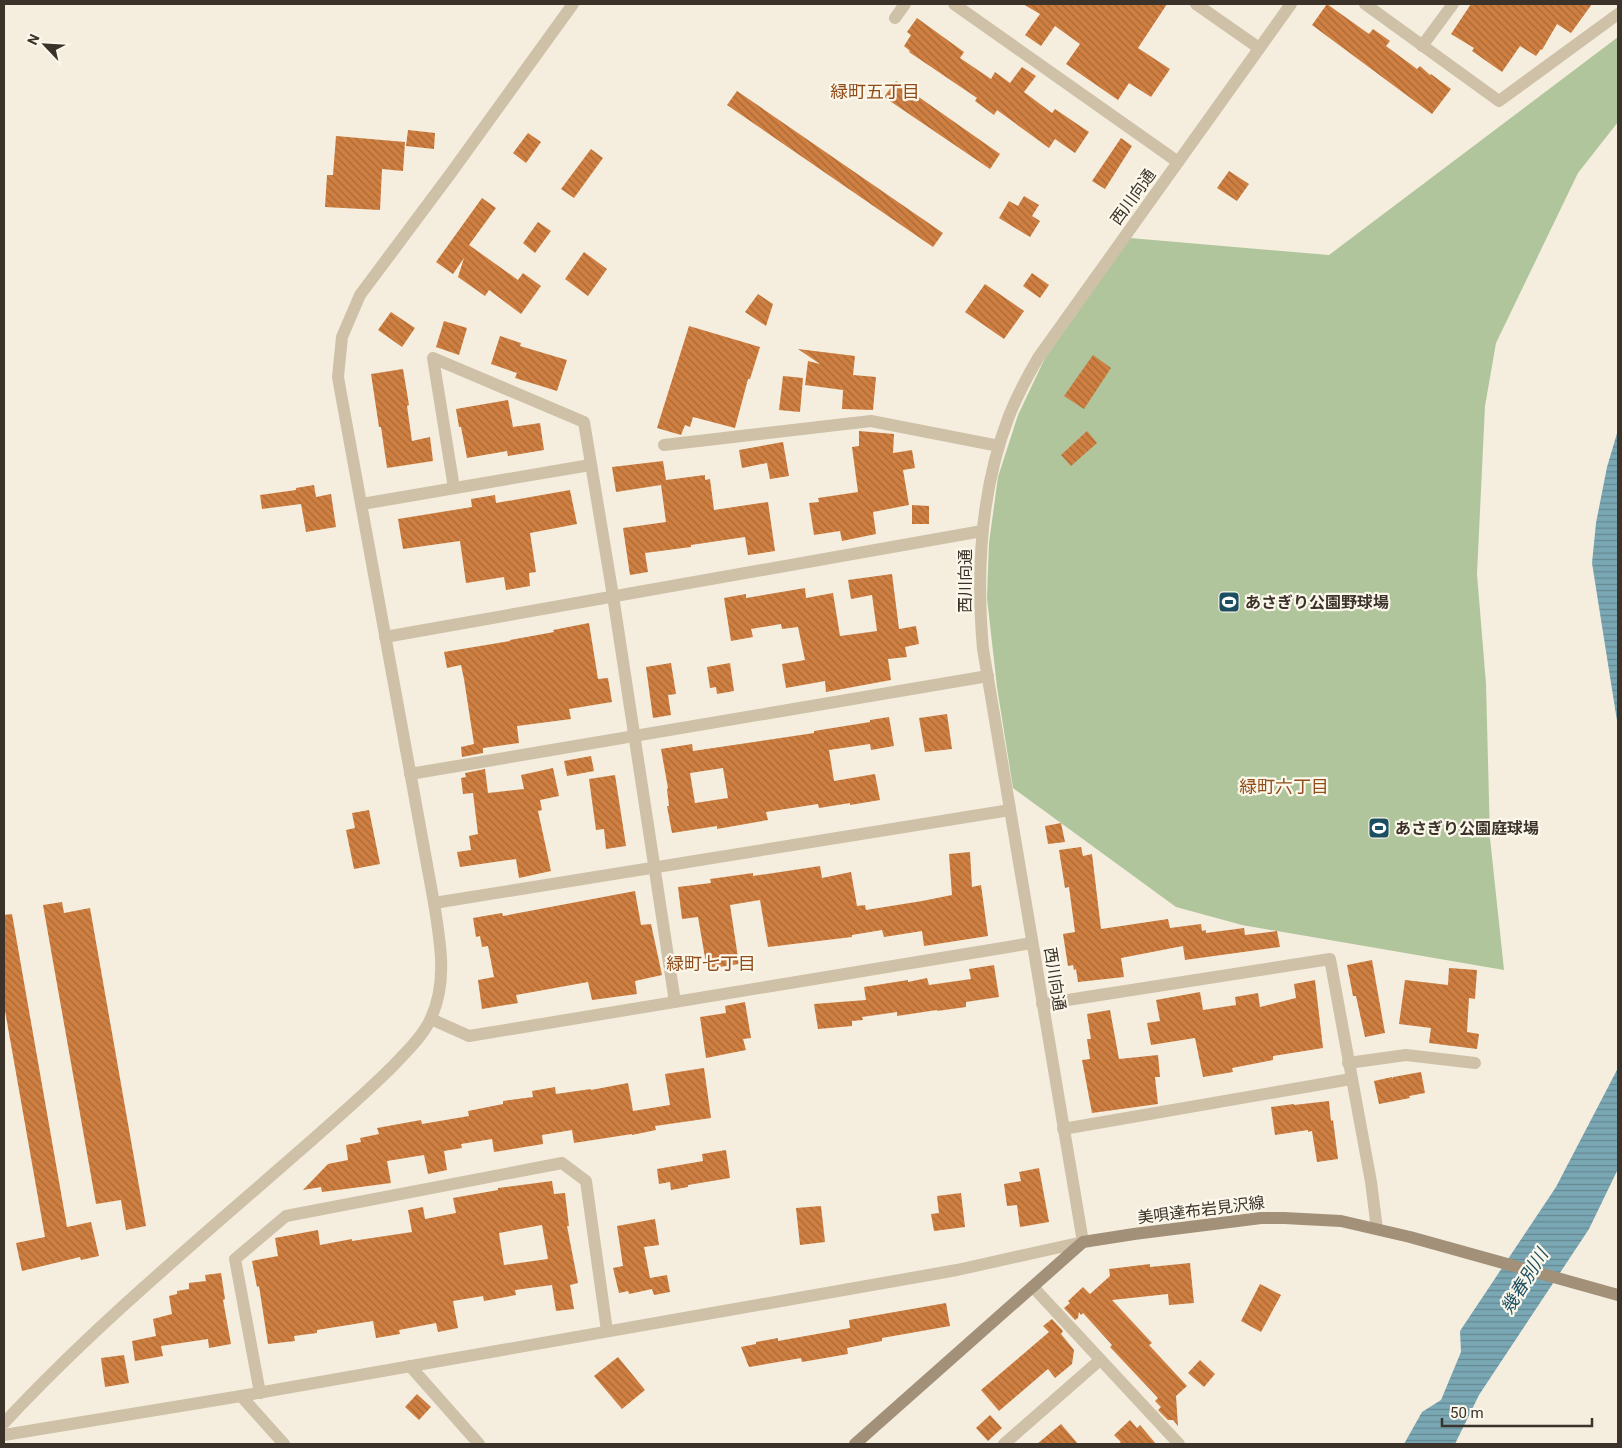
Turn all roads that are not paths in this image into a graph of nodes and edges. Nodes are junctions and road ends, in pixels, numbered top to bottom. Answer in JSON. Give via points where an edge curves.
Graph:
{"nodes":[{"id":1,"x":573,"y":4,"type":"edge"},
{"id":2,"x":905,"y":4,"type":"edge"},
{"id":3,"x":954,"y":4,"type":"edge"},
{"id":4,"x":1196,"y":4,"type":"edge"},
{"id":5,"x":1291,"y":4,"type":"edge"},
{"id":6,"x":1365,"y":4,"type":"edge"},
{"id":7,"x":1453,"y":4,"type":"edge"},
{"id":8,"x":1618,"y":14,"type":"edge"},
{"id":9,"x":895,"y":18,"type":"dead end"},
{"id":10,"x":1422,"y":46,"type":"junction"},
{"id":11,"x":1259,"y":48,"type":"junction"},
{"id":12,"x":1178,"y":162,"type":"junction"},
{"id":13,"x":664,"y":445,"type":"dead end"},
{"id":14,"x":999,"y":446,"type":"junction"},
{"id":15,"x":590,"y":465,"type":"junction"},
{"id":16,"x":454,"y":488,"type":"junction"},
{"id":17,"x":362,"y":504,"type":"junction"},
{"id":18,"x":982,"y":531,"type":"junction"},
{"id":19,"x":613,"y":596,"type":"junction"},
{"id":20,"x":385,"y":636,"type":"junction"},
{"id":21,"x":988,"y":676,"type":"junction"},
{"id":22,"x":634,"y":736,"type":"junction"},
{"id":23,"x":410,"y":774,"type":"junction"},
{"id":24,"x":1010,"y":810,"type":"junction"},
{"id":25,"x":654,"y":867,"type":"junction"},
{"id":26,"x":434,"y":902,"type":"junction"},
{"id":27,"x":1032,"y":943,"type":"junction"},
{"id":28,"x":675,"y":1002,"type":"junction"},
{"id":29,"x":1042,"y":1004,"type":"junction"},
{"id":30,"x":431,"y":1019,"type":"junction"},
{"id":31,"x":1348,"y":1063,"type":"junction"},
{"id":32,"x":1475,"y":1063,"type":"dead end"},
{"id":33,"x":1351,"y":1079,"type":"junction"},
{"id":34,"x":1063,"y":1129,"type":"junction"},
{"id":35,"x":1377,"y":1229,"type":"junction"},
{"id":36,"x":1083,"y":1242,"type":"junction"},
{"id":37,"x":1033,"y":1287,"type":"junction"},
{"id":38,"x":1618,"y":1295,"type":"edge"},
{"id":39,"x":607,"y":1331,"type":"junction"},
{"id":40,"x":1100,"y":1360,"type":"junction"},
{"id":41,"x":410,"y":1366,"type":"junction"},
{"id":42,"x":260,"y":1393,"type":"junction"},
{"id":43,"x":241,"y":1396,"type":"junction"},
{"id":44,"x":4,"y":1422,"type":"edge"},
{"id":45,"x":4,"y":1435,"type":"edge"},
{"id":46,"x":284,"y":1444,"type":"edge"},
{"id":47,"x":479,"y":1444,"type":"edge"},
{"id":48,"x":855,"y":1444,"type":"edge"},
{"id":49,"x":1004,"y":1444,"type":"edge"},
{"id":50,"x":1179,"y":1444,"type":"edge"}],
"edges":[{"from":1,"to":17,"type":"street","via":[[360,295],[350,315],[342,336],[338,377]]},
{"from":2,"to":9,"type":"street"},
{"from":3,"to":12,"type":"street"},
{"from":4,"to":11,"type":"street"},
{"from":5,"to":11,"type":"street","name":"西川向通"},
{"from":6,"to":10,"type":"street"},
{"from":7,"to":10,"type":"street"},
{"from":8,"to":10,"type":"street","via":[[1499,101]]},
{"from":11,"to":12,"type":"street","name":"西川向通"},
{"from":12,"to":14,"type":"street","name":"西川向通","via":[[1038,358],[1012,408]]},
{"from":13,"to":14,"type":"street","via":[[871,421]]},
{"from":14,"to":18,"type":"street","name":"西川向通"},
{"from":15,"to":16,"type":"street"},
{"from":15,"to":16,"type":"street","via":[[584,422],[433,358]]},
{"from":15,"to":19,"type":"street"},
{"from":16,"to":17,"type":"street"},
{"from":17,"to":20,"type":"street"},
{"from":18,"to":19,"type":"street"},
{"from":18,"to":21,"type":"street","name":"西川向通","via":[[980,616]]},
{"from":19,"to":20,"type":"street"},
{"from":19,"to":22,"type":"street"},
{"from":20,"to":23,"type":"street"},
{"from":21,"to":22,"type":"street"},
{"from":21,"to":24,"type":"street","name":"西川向通"},
{"from":22,"to":23,"type":"street"},
{"from":22,"to":25,"type":"street"},
{"from":23,"to":26,"type":"street"},
{"from":24,"to":25,"type":"street"},
{"from":24,"to":27,"type":"street","name":"西川向通"},
{"from":25,"to":26,"type":"street"},
{"from":25,"to":28,"type":"street"},
{"from":26,"to":30,"type":"street","via":[[442,966],[439,996]]},
{"from":27,"to":28,"type":"street"},
{"from":27,"to":29,"type":"street","name":"西川向通"},
{"from":28,"to":30,"type":"street","via":[[469,1036]]},
{"from":29,"to":31,"type":"street","via":[[1330,959]]},
{"from":29,"to":34,"type":"street","name":"西川向通"},
{"from":30,"to":44,"type":"street","via":[[410,1048],[367,1092],[101,1325]]},
{"from":31,"to":32,"type":"street","via":[[1406,1055]]},
{"from":31,"to":33,"type":"street"},
{"from":33,"to":34,"type":"street"},
{"from":33,"to":35,"type":"street"},
{"from":34,"to":36,"type":"street","name":"西川向通"},
{"from":35,"to":36,"type":"main road","name":"美唄達布岩見沢線","via":[[1322,1219],[1261,1218]]},
{"from":35,"to":38,"type":"main road","name":"美唄達布岩見沢線"},
{"from":36,"to":37,"type":"main road"},
{"from":36,"to":39,"type":"street","via":[[956,1270]]},
{"from":37,"to":40,"type":"street"},
{"from":37,"to":48,"type":"main road"},
{"from":39,"to":41,"type":"street"},
{"from":39,"to":42,"type":"street","via":[[586,1181],[562,1163],[286,1216],[234,1259]]},
{"from":40,"to":49,"type":"street"},
{"from":40,"to":50,"type":"street"},
{"from":41,"to":42,"type":"street"},
{"from":41,"to":47,"type":"street"},
{"from":42,"to":43,"type":"street"},
{"from":43,"to":45,"type":"street"},
{"from":43,"to":46,"type":"street"}]}
